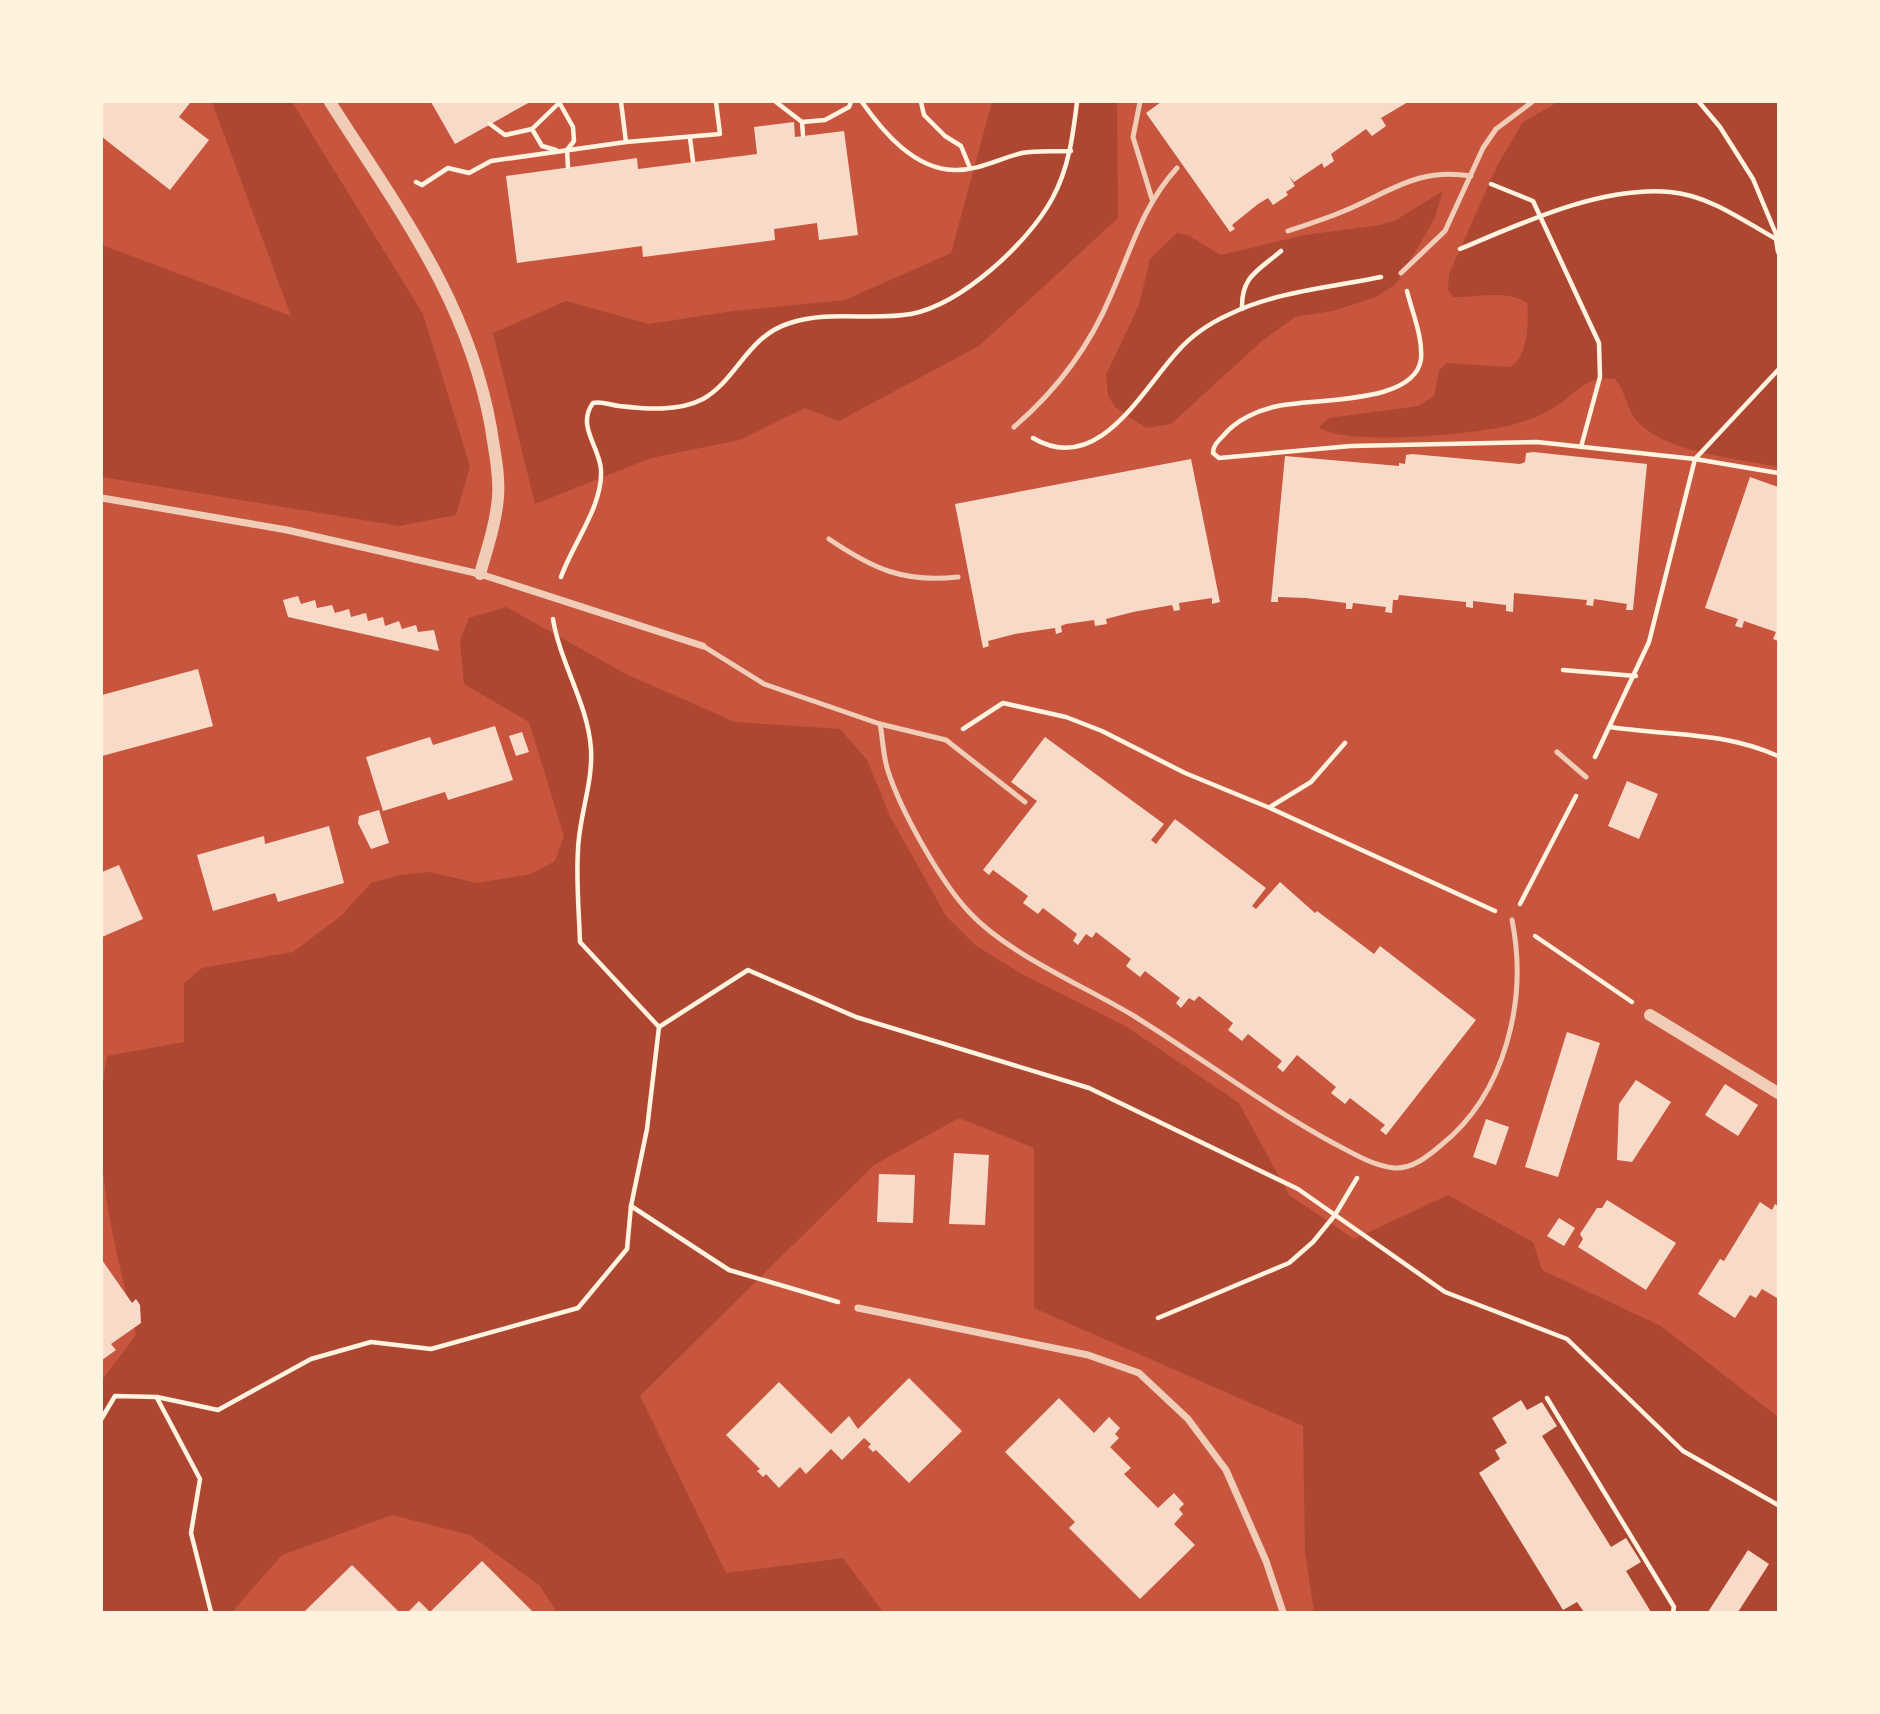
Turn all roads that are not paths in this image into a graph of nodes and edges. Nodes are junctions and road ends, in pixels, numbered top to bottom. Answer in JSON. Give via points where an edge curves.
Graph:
{"nodes":[{"id":1,"x":330,"y":102,"type":"edge"},
{"id":2,"x":1140,"y":102,"type":"edge"},
{"id":3,"x":1532,"y":102,"type":"edge"},
{"id":4,"x":1177,"y":168,"type":"dead end"},
{"id":5,"x":1471,"y":176,"type":"junction"},
{"id":6,"x":1153,"y":199,"type":"junction"},
{"id":7,"x":1288,"y":231,"type":"road end"},
{"id":8,"x":1401,"y":273,"type":"road end"},
{"id":9,"x":1014,"y":427,"type":"road end"},
{"id":10,"x":102,"y":498,"type":"edge"},
{"id":11,"x":829,"y":539,"type":"dead end"},
{"id":12,"x":480,"y":574,"type":"junction"},
{"id":13,"x":958,"y":577,"type":"dead end"},
{"id":14,"x":703,"y":646,"type":"joint"},
{"id":15,"x":880,"y":724,"type":"junction"},
{"id":16,"x":1558,"y":752,"type":"dead end"},
{"id":17,"x":1586,"y":777,"type":"road end"},
{"id":18,"x":1025,"y":802,"type":"dead end"},
{"id":19,"x":1512,"y":920,"type":"road end"},
{"id":20,"x":1650,"y":1015,"type":"road end"},
{"id":21,"x":1779,"y":1093,"type":"edge"},
{"id":22,"x":858,"y":1308,"type":"road end"},
{"id":23,"x":1283,"y":1612,"type":"edge"}],
"edges":[{"from":1,"to":12,"type":"street","via":[[448,292],[477,365],[492,435],[498,494]]},
{"from":2,"to":6,"type":"lane","via":[[1133,137]]},
{"from":3,"to":5,"type":"lane","via":[[1496,129]]},
{"from":4,"to":6,"type":"lane"},
{"from":5,"to":7,"type":"lane","via":[[1450,172],[1412,179],[1345,211]]},
{"from":5,"to":8,"type":"lane","via":[[1445,231]]},
{"from":6,"to":9,"type":"lane","via":[[1093,333],[1048,398]]},
{"from":10,"to":12,"type":"street","via":[[287,530]]},
{"from":11,"to":13,"type":"lane","via":[[890,574],[934,580]]},
{"from":12,"to":14,"type":"street"},
{"from":14,"to":15,"type":"lane","via":[[764,684]]},
{"from":15,"to":18,"type":"lane","via":[[946,740]]},
{"from":15,"to":19,"type":"lane","via":[[887,768],[900,804],[968,912],[995,936],[1135,1017],[1303,1126],[1383,1167],[1411,1166],[1451,1138],[1492,1081],[1505,1051],[1514,1004],[1518,966]]},
{"from":16,"to":17,"type":"lane"},
{"from":20,"to":21,"type":"street"},
{"from":22,"to":23,"type":"street","via":[[1088,1355],[1139,1373],[1188,1419],[1226,1470]]}]}
